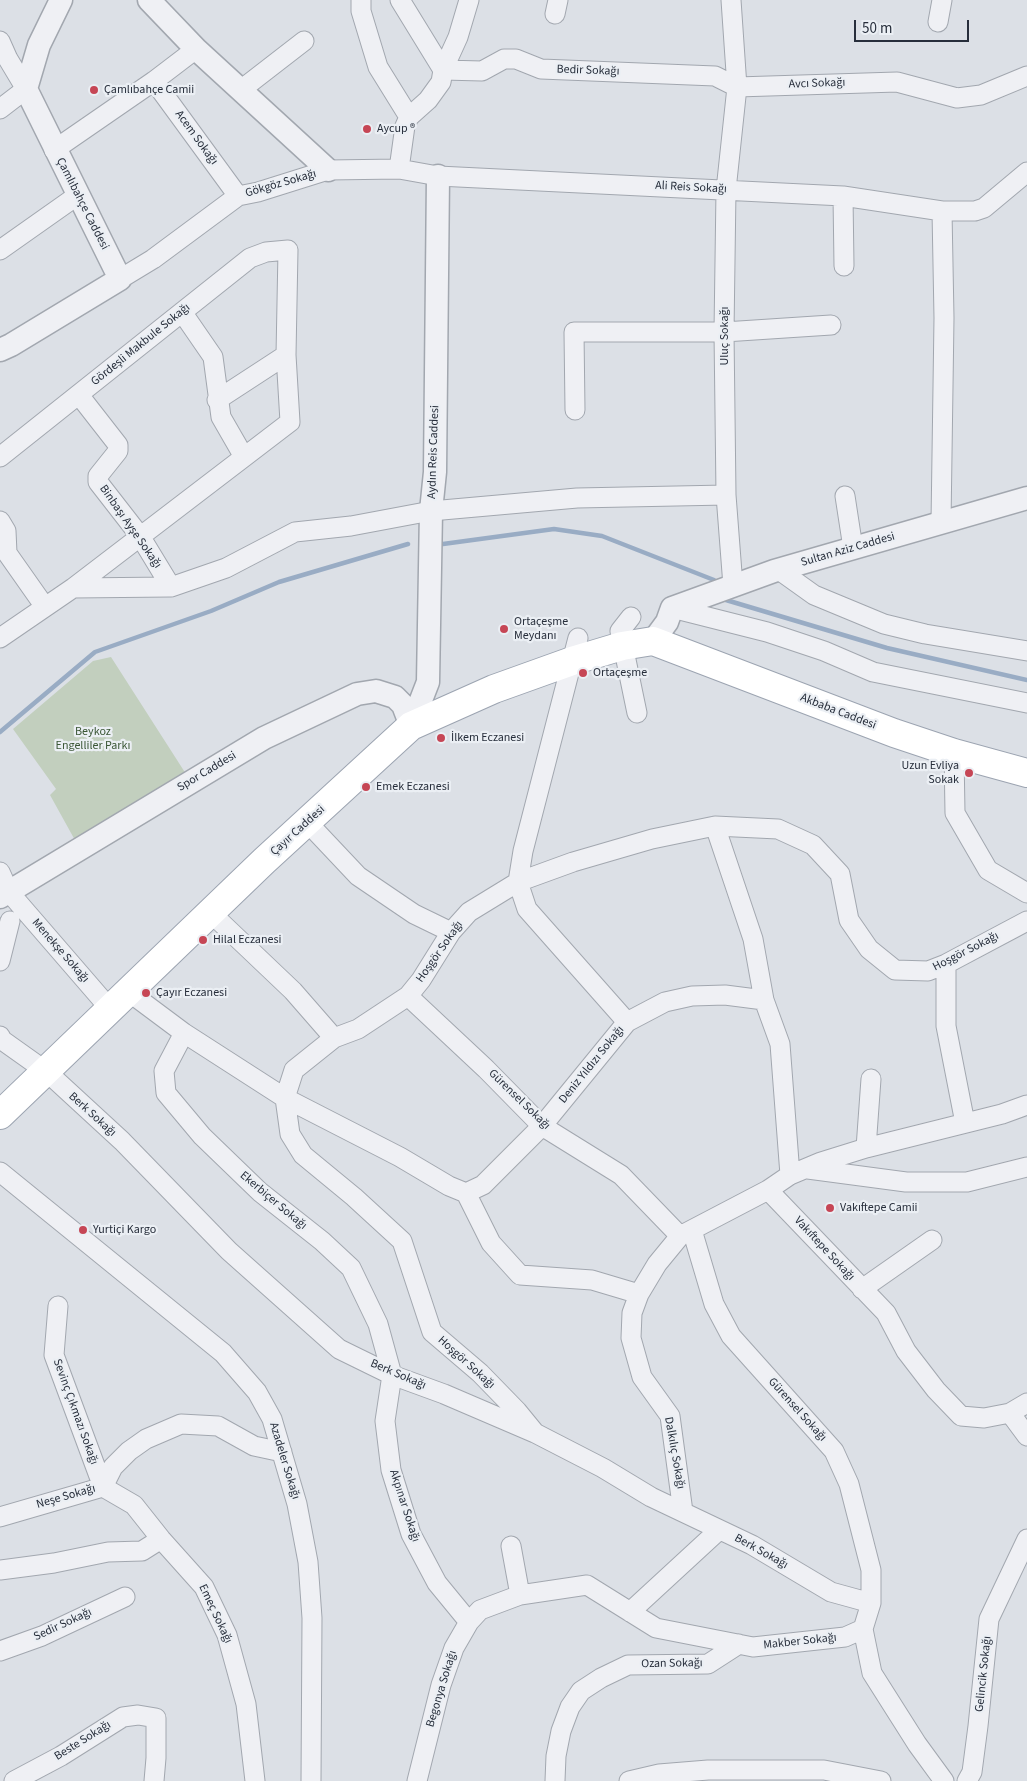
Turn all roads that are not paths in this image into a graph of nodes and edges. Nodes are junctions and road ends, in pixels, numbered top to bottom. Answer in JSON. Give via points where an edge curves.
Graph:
{"nodes":[{"id":1,"x":61,"y":0,"type":"edge"},
{"id":2,"x":149,"y":0,"type":"edge"},
{"id":3,"x":400,"y":0,"type":"edge"},
{"id":4,"x":469,"y":0,"type":"edge"},
{"id":5,"x":730,"y":0,"type":"edge"},
{"id":6,"x":942,"y":0,"type":"edge"},
{"id":7,"x":366,"y":2,"type":"edge"},
{"id":8,"x":938,"y":22,"type":"dead end"},
{"id":9,"x":0,"y":41,"type":"edge"},
{"id":10,"x":304,"y":41,"type":"dead end"},
{"id":11,"x":196,"y":49,"type":"junction"},
{"id":12,"x":443,"y":70,"type":"junction"},
{"id":13,"x":1027,"y":76,"type":"edge"},
{"id":14,"x":154,"y":81,"type":"junction"},
{"id":15,"x":737,"y":86,"type":"junction"},
{"id":16,"x":26,"y":89,"type":"junction"},
{"id":17,"x":242,"y":89,"type":"junction"},
{"id":18,"x":0,"y":109,"type":"edge"},
{"id":19,"x":409,"y":117,"type":"junction"},
{"id":20,"x":54,"y":150,"type":"junction"},
{"id":21,"x":399,"y":169,"type":"junction"},
{"id":22,"x":328,"y":170,"type":"junction"},
{"id":23,"x":1027,"y":172,"type":"edge"},
{"id":24,"x":438,"y":176,"type":"junction"},
{"id":25,"x":726,"y":190,"type":"junction"},
{"id":26,"x":78,"y":195,"type":"junction"},
{"id":27,"x":238,"y":196,"type":"junction"},
{"id":28,"x":843,"y":196,"type":"junction"},
{"id":29,"x":942,"y":211,"type":"junction"},
{"id":30,"x":0,"y":250,"type":"edge"},
{"id":31,"x":844,"y":266,"type":"dead end"},
{"id":32,"x":120,"y":279,"type":"junction"},
{"id":33,"x":182,"y":312,"type":"junction"},
{"id":34,"x":831,"y":325,"type":"dead end"},
{"id":35,"x":724,"y":332,"type":"junction"},
{"id":36,"x":0,"y":350,"type":"edge"},
{"id":37,"x":286,"y":355,"type":"junction"},
{"id":38,"x":79,"y":395,"type":"junction"},
{"id":39,"x":217,"y":400,"type":"junction"},
{"id":40,"x":575,"y":410,"type":"dead end"},
{"id":41,"x":0,"y":457,"type":"edge"},
{"id":42,"x":244,"y":457,"type":"junction"},
{"id":43,"x":726,"y":495,"type":"junction"},
{"id":44,"x":845,"y":496,"type":"dead end"},
{"id":45,"x":1027,"y":498,"type":"edge"},
{"id":46,"x":431,"y":511,"type":"junction"},
{"id":47,"x":0,"y":520,"type":"edge"},
{"id":48,"x":941,"y":523,"type":"junction"},
{"id":49,"x":140,"y":536,"type":"junction"},
{"id":50,"x":853,"y":548,"type":"junction"},
{"id":51,"x":779,"y":570,"type":"junction"},
{"id":52,"x":171,"y":586,"type":"junction"},
{"id":53,"x":733,"y":586,"type":"junction"},
{"id":54,"x":73,"y":588,"type":"junction"},
{"id":55,"x":44,"y":608,"type":"junction"},
{"id":56,"x":672,"y":608,"type":"junction"},
{"id":57,"x":631,"y":617,"type":"dead end"},
{"id":58,"x":0,"y":638,"type":"edge"},
{"id":59,"x":653,"y":641,"type":"junction"},
{"id":60,"x":622,"y":646,"type":"junction"},
{"id":61,"x":575,"y":649,"type":"junction"},
{"id":62,"x":1027,"y":651,"type":"edge"},
{"id":63,"x":1027,"y":703,"type":"edge"},
{"id":64,"x":637,"y":714,"type":"dead end"},
{"id":65,"x":411,"y":726,"type":"junction"},
{"id":66,"x":954,"y":753,"type":"junction"},
{"id":67,"x":1027,"y":773,"type":"edge"},
{"id":68,"x":308,"y":823,"type":"junction"},
{"id":69,"x":715,"y":826,"type":"junction"},
{"id":70,"x":518,"y":882,"type":"junction"},
{"id":71,"x":3,"y":887,"type":"edge"},
{"id":72,"x":1027,"y":893,"type":"edge"},
{"id":73,"x":211,"y":913,"type":"junction"},
{"id":74,"x":10,"y":921,"type":"dead end"},
{"id":75,"x":1027,"y":921,"type":"edge"},
{"id":76,"x":451,"y":932,"type":"junction"},
{"id":77,"x":0,"y":961,"type":"edge"},
{"id":78,"x":946,"y":964,"type":"junction"},
{"id":79,"x":408,"y":996,"type":"junction"},
{"id":80,"x":764,"y":1000,"type":"junction"},
{"id":81,"x":120,"y":1001,"type":"junction"},
{"id":82,"x":628,"y":1022,"type":"junction"},
{"id":83,"x":184,"y":1033,"type":"junction"},
{"id":84,"x":0,"y":1036,"type":"edge"},
{"id":85,"x":334,"y":1038,"type":"junction"},
{"id":86,"x":47,"y":1072,"type":"junction"},
{"id":87,"x":871,"y":1079,"type":"dead end"},
{"id":88,"x":285,"y":1098,"type":"junction"},
{"id":89,"x":1027,"y":1106,"type":"edge"},
{"id":90,"x":0,"y":1115,"type":"edge"},
{"id":91,"x":965,"y":1123,"type":"junction"},
{"id":92,"x":542,"y":1126,"type":"junction"},
{"id":93,"x":866,"y":1148,"type":"junction"},
{"id":94,"x":1027,"y":1166,"type":"edge"},
{"id":95,"x":0,"y":1172,"type":"edge"},
{"id":96,"x":797,"y":1172,"type":"junction"},
{"id":97,"x":768,"y":1190,"type":"junction"},
{"id":98,"x":466,"y":1193,"type":"junction"},
{"id":99,"x":686,"y":1233,"type":"junction"},
{"id":100,"x":932,"y":1240,"type":"dead end"},
{"id":101,"x":862,"y":1289,"type":"junction"},
{"id":102,"x":639,"y":1294,"type":"junction"},
{"id":103,"x":58,"y":1306,"type":"dead end"},
{"id":104,"x":392,"y":1375,"type":"junction"},
{"id":105,"x":1027,"y":1403,"type":"edge"},
{"id":106,"x":1010,"y":1413,"type":"junction"},
{"id":107,"x":535,"y":1433,"type":"junction"},
{"id":108,"x":1027,"y":1436,"type":"edge"},
{"id":109,"x":282,"y":1452,"type":"junction"},
{"id":110,"x":103,"y":1487,"type":"junction"},
{"id":111,"x":683,"y":1512,"type":"junction"},
{"id":112,"x":0,"y":1517,"type":"edge"},
{"id":113,"x":719,"y":1530,"type":"junction"},
{"id":114,"x":162,"y":1539,"type":"junction"},
{"id":115,"x":1027,"y":1539,"type":"edge"},
{"id":116,"x":511,"y":1546,"type":"dead end"},
{"id":117,"x":0,"y":1570,"type":"edge"},
{"id":118,"x":1019,"y":1570,"type":"edge"},
{"id":119,"x":520,"y":1595,"type":"junction"},
{"id":120,"x":125,"y":1597,"type":"dead end"},
{"id":121,"x":871,"y":1603,"type":"junction"},
{"id":122,"x":630,"y":1612,"type":"junction"},
{"id":123,"x":468,"y":1622,"type":"junction"},
{"id":124,"x":863,"y":1629,"type":"junction"},
{"id":125,"x":739,"y":1644,"type":"junction"},
{"id":126,"x":0,"y":1651,"type":"edge"},
{"id":127,"x":14,"y":1781,"type":"edge"},
{"id":128,"x":154,"y":1781,"type":"edge"},
{"id":129,"x":254,"y":1781,"type":"edge"},
{"id":130,"x":311,"y":1781,"type":"edge"},
{"id":131,"x":417,"y":1781,"type":"edge"},
{"id":132,"x":555,"y":1781,"type":"edge"},
{"id":133,"x":629,"y":1781,"type":"edge"},
{"id":134,"x":881,"y":1781,"type":"edge"},
{"id":135,"x":944,"y":1781,"type":"edge"},
{"id":136,"x":967,"y":1781,"type":"edge"}],
"edges":[{"from":1,"to":16,"type":"street","via":[[39,45]]},
{"from":2,"to":11,"type":"street"},
{"from":3,"to":12,"type":"street"},
{"from":4,"to":12,"type":"street","via":[[458,37]]},
{"from":5,"to":15,"type":"street","name":"Uluç Sokağı"},
{"from":6,"to":8,"type":"street"},
{"from":7,"to":19,"type":"street","via":[[378,67]]},
{"from":9,"to":16,"type":"street"},
{"from":10,"to":17,"type":"street"},
{"from":11,"to":14,"type":"street"},
{"from":11,"to":17,"type":"street"},
{"from":12,"to":15,"type":"street","name":"Bedir Sokağı","via":[[482,71],[504,59],[516,59],[541,69],[715,76]]},
{"from":12,"to":19,"type":"street","via":[[437,88]]},
{"from":13,"to":15,"type":"street","name":"Avcı Sokağı","via":[[981,95],[957,98],[897,82]]},
{"from":14,"to":20,"type":"street"},
{"from":14,"to":27,"type":"street","name":"Acem Sokağı"},
{"from":15,"to":25,"type":"street","name":"Uluç Sokağı"},
{"from":16,"to":18,"type":"street"},
{"from":16,"to":20,"type":"street","name":"Çamlıbahçe Caddesi"},
{"from":17,"to":22,"type":"street"},
{"from":19,"to":21,"type":"street"},
{"from":20,"to":26,"type":"street","name":"Çamlıbahçe Caddesi"},
{"from":21,"to":22,"type":"street","name":"Gökgöz Sokağı"},
{"from":21,"to":24,"type":"street","name":"Gökgöz Sokağı"},
{"from":22,"to":27,"type":"street","name":"Gökgöz Sokağı"},
{"from":23,"to":29,"type":"street","name":"Ali Reis Sokağı","via":[[984,208]]},
{"from":24,"to":25,"type":"street","name":"Ali Reis Sokağı"},
{"from":24,"to":46,"type":"street","name":"Aydın Reis Caddesi","via":[[435,472]]},
{"from":25,"to":28,"type":"street","name":"Ali Reis Sokağı"},
{"from":25,"to":35,"type":"street","name":"Uluç Sokağı"},
{"from":26,"to":30,"type":"street"},
{"from":26,"to":32,"type":"street","name":"Çamlıbahçe Caddesi"},
{"from":27,"to":32,"type":"street","name":"Gökgöz Sokağı","via":[[153,259]]},
{"from":28,"to":29,"type":"street","name":"Ali Reis Sokağı"},
{"from":28,"to":31,"type":"street"},
{"from":29,"to":48,"type":"street"},
{"from":32,"to":36,"type":"street"},
{"from":33,"to":37,"type":"street","name":"Gördeşli Makbule Sokağı","via":[[250,258],[266,252],[288,250]]},
{"from":33,"to":38,"type":"street","name":"Gördeşli Makbule Sokağı"},
{"from":33,"to":39,"type":"street","via":[[213,357]]},
{"from":34,"to":35,"type":"street"},
{"from":35,"to":40,"type":"street","via":[[574,332]]},
{"from":35,"to":43,"type":"street","name":"Uluç Sokağı"},
{"from":37,"to":39,"type":"street"},
{"from":37,"to":42,"type":"street","via":[[290,422]]},
{"from":38,"to":41,"type":"street","name":"Gördeşli Makbule Sokağı"},
{"from":38,"to":49,"type":"street","name":"Binbaşı Ayşe Sokağı","via":[[118,445],[118,450],[98,478]]},
{"from":39,"to":42,"type":"street","via":[[221,417]]},
{"from":42,"to":49,"type":"street"},
{"from":43,"to":46,"type":"street","via":[[577,498]]},
{"from":43,"to":53,"type":"street","name":"Uluç Sokağı"},
{"from":44,"to":50,"type":"street"},
{"from":45,"to":48,"type":"street","name":"Sultan Aziz Caddesi"},
{"from":46,"to":52,"type":"street","via":[[352,526],[295,532],[226,568]]},
{"from":46,"to":65,"type":"street","name":"Aydın Reis Caddesi","via":[[428,682]]},
{"from":47,"to":55,"type":"street","via":[[6,532],[7,553]]},
{"from":48,"to":50,"type":"street","name":"Sultan Aziz Caddesi"},
{"from":49,"to":52,"type":"street","name":"Binbaşı Ayşe Sokağı"},
{"from":49,"to":54,"type":"street"},
{"from":50,"to":51,"type":"street","name":"Sultan Aziz Caddesi"},
{"from":51,"to":53,"type":"street","name":"Sultan Aziz Caddesi"},
{"from":51,"to":62,"type":"street","via":[[814,595],[884,624]]},
{"from":52,"to":54,"type":"street"},
{"from":53,"to":56,"type":"street","name":"Sultan Aziz Caddesi"},
{"from":54,"to":55,"type":"street"},
{"from":55,"to":58,"type":"street"},
{"from":56,"to":59,"type":"street","via":[[668,622]]},
{"from":56,"to":63,"type":"street","via":[[767,632],[873,672]]},
{"from":57,"to":60,"type":"street","via":[[620,631]]},
{"from":59,"to":60,"type":"main road","name":"Çayır Caddesi"},
{"from":59,"to":66,"type":"main road","name":"Akbaba Caddesi","via":[[847,716]]},
{"from":60,"to":61,"type":"main road","name":"Çayır Caddesi"},
{"from":60,"to":64,"type":"street"},
{"from":61,"to":65,"type":"main road","name":"Çayır Caddesi"},
{"from":61,"to":70,"type":"street"},
{"from":65,"to":68,"type":"main road","name":"Çayır Caddesi"},
{"from":65,"to":71,"type":"street","name":"Spor Caddesi","via":[[402,705],[395,698],[376,691],[357,694],[264,738]]},
{"from":66,"to":67,"type":"main road","name":"Akbaba Caddesi"},
{"from":66,"to":72,"type":"street","via":[[956,813],[988,870]]},
{"from":68,"to":73,"type":"main road","name":"Çayır Caddesi"},
{"from":68,"to":76,"type":"street","via":[[358,876],[414,914]]},
{"from":69,"to":70,"type":"street","name":"Hoşgör Sokağı","via":[[652,839]]},
{"from":69,"to":78,"type":"street","name":"Hoşgör Sokağı","via":[[778,829],[813,845],[840,874],[849,920],[868,949],[895,970],[928,970]]},
{"from":69,"to":80,"type":"street","via":[[753,939]]},
{"from":70,"to":76,"type":"street","name":"Hoşgör Sokağı","via":[[469,912]]},
{"from":70,"to":82,"type":"street","via":[[527,909]]},
{"from":71,"to":81,"type":"street","name":"Menekşe Sokağı"},
{"from":73,"to":81,"type":"main road","name":"Çayır Caddesi"},
{"from":73,"to":85,"type":"street","via":[[294,991]]},
{"from":74,"to":77,"type":"street"},
{"from":75,"to":78,"type":"street","name":"Hoşgör Sokağı"},
{"from":76,"to":79,"type":"street","name":"Hoşgör Sokağı"},
{"from":78,"to":91,"type":"street","via":[[946,1026]]},
{"from":79,"to":85,"type":"street","name":"Hoşgör Sokağı","via":[[358,1029]]},
{"from":79,"to":92,"type":"street","name":"Gürensel Sokağı"},
{"from":80,"to":82,"type":"street","name":"Deniz Yıldızı Sokağı","via":[[725,995],[692,996],[665,1002]]},
{"from":80,"to":96,"type":"street","via":[[780,1044]]},
{"from":81,"to":83,"type":"street","name":"Menekşe Sokağı"},
{"from":81,"to":86,"type":"main road","name":"Çayır Caddesi"},
{"from":82,"to":92,"type":"street","name":"Deniz Yıldızı Sokağı"},
{"from":83,"to":88,"type":"street","name":"Menekşe Sokağı"},
{"from":83,"to":104,"type":"street","name":"Ekerbiçer Sokağı","via":[[164,1071],[166,1093],[202,1136],[260,1192],[351,1268],[378,1324]]},
{"from":84,"to":86,"type":"street","name":"Berk Sokağı"},
{"from":85,"to":88,"type":"street","name":"Hoşgör Sokağı","via":[[294,1070]]},
{"from":86,"to":90,"type":"main road","name":"Çayır Caddesi"},
{"from":86,"to":104,"type":"street","name":"Berk Sokağı","via":[[122,1141],[229,1251],[339,1349]]},
{"from":87,"to":93,"type":"street"},
{"from":88,"to":98,"type":"street","name":"Menekşe Sokağı"},
{"from":88,"to":107,"type":"street","name":"Hoşgör Sokağı","via":[[290,1134],[303,1155],[402,1241],[432,1332],[480,1373]]},
{"from":89,"to":91,"type":"street"},
{"from":91,"to":93,"type":"street"},
{"from":92,"to":98,"type":"street","name":"Deniz Yıldızı Sokağı","via":[[483,1185]]},
{"from":92,"to":99,"type":"street","name":"Gürensel Sokağı","via":[[621,1175]]},
{"from":93,"to":96,"type":"street"},
{"from":94,"to":96,"type":"street","via":[[967,1182],[906,1182]]},
{"from":95,"to":109,"type":"street","name":"Azadeler Sokağı","via":[[223,1353],[257,1392],[272,1420]]},
{"from":96,"to":97,"type":"street"},
{"from":97,"to":99,"type":"street"},
{"from":97,"to":101,"type":"street","name":"Vakıftepe Sokağı"},
{"from":98,"to":102,"type":"street","via":[[491,1243],[520,1275],[592,1280]]},
{"from":99,"to":102,"type":"street","name":"Dalkılıç Sokağı","via":[[656,1264]]},
{"from":99,"to":121,"type":"street","name":"Gürensel Sokağı","via":[[714,1304],[732,1336],[834,1451],[848,1484],[871,1570]]},
{"from":100,"to":101,"type":"street","name":"Vakıftepe Sokağı"},
{"from":101,"to":106,"type":"street","via":[[886,1314],[906,1351],[936,1390],[961,1416],[984,1418]]},
{"from":102,"to":111,"type":"street","name":"Dalkılıç Sokağı","via":[[632,1313],[631,1338],[642,1377],[670,1416]]},
{"from":103,"to":110,"type":"street","name":"Sevinç Çıkmazı Sokağı","via":[[54,1355]]},
{"from":104,"to":107,"type":"street","name":"Berk Sokağı"},
{"from":104,"to":123,"type":"street","name":"Akpınar Sokağı","via":[[385,1421],[391,1470],[408,1525],[437,1583]]},
{"from":105,"to":106,"type":"street"},
{"from":106,"to":108,"type":"street"},
{"from":107,"to":111,"type":"street","name":"Berk Sokağı"},
{"from":109,"to":110,"type":"street","name":"Neşe Sokağı","via":[[254,1446],[218,1426],[181,1424],[146,1439],[129,1451],[113,1466]]},
{"from":109,"to":130,"type":"street","name":"Azadeler Sokağı","via":[[297,1504],[308,1562],[312,1618]]},
{"from":110,"to":112,"type":"street","name":"Neşe Sokağı"},
{"from":110,"to":114,"type":"street","name":"Emeç Sokağı","via":[[134,1505]]},
{"from":111,"to":113,"type":"street","name":"Berk Sokağı"},
{"from":113,"to":121,"type":"street","name":"Berk Sokağı","via":[[752,1545],[831,1592]]},
{"from":113,"to":122,"type":"street"},
{"from":114,"to":117,"type":"street","via":[[142,1551],[108,1552]]},
{"from":114,"to":129,"type":"street","name":"Emeç Sokağı","via":[[204,1587],[227,1635],[246,1704]]},
{"from":115,"to":118,"type":"street","name":"Gelincik Sokağı"},
{"from":116,"to":119,"type":"street"},
{"from":118,"to":136,"type":"street","name":"Gelincik Sokağı","via":[[990,1619],[972,1772]]},
{"from":119,"to":122,"type":"street","name":"Begonya Sokağı","via":[[587,1585]]},
{"from":119,"to":123,"type":"street","name":"Begonya Sokağı","via":[[480,1610]]},
{"from":120,"to":126,"type":"street","name":"Sedir Sokağı","via":[[42,1636]]},
{"from":121,"to":124,"type":"street"},
{"from":122,"to":125,"type":"street","name":"Begonya Sokağı","via":[[656,1628]]},
{"from":123,"to":131,"type":"street","name":"Begonya Sokağı","via":[[440,1685]]},
{"from":124,"to":125,"type":"street","name":"Makber Sokağı","via":[[845,1638],[753,1647]]},
{"from":124,"to":135,"type":"street","via":[[872,1673]]},
{"from":125,"to":132,"type":"street","name":"Ozan Sokağı","via":[[708,1664],[628,1665],[582,1691],[570,1707],[561,1731]]},
{"from":127,"to":128,"type":"street","name":"Beste Sokağı","via":[[61,1756],[123,1716],[156,1718]]},
{"from":133,"to":134,"type":"street","via":[[659,1774],[708,1770],[824,1770]]}]}
